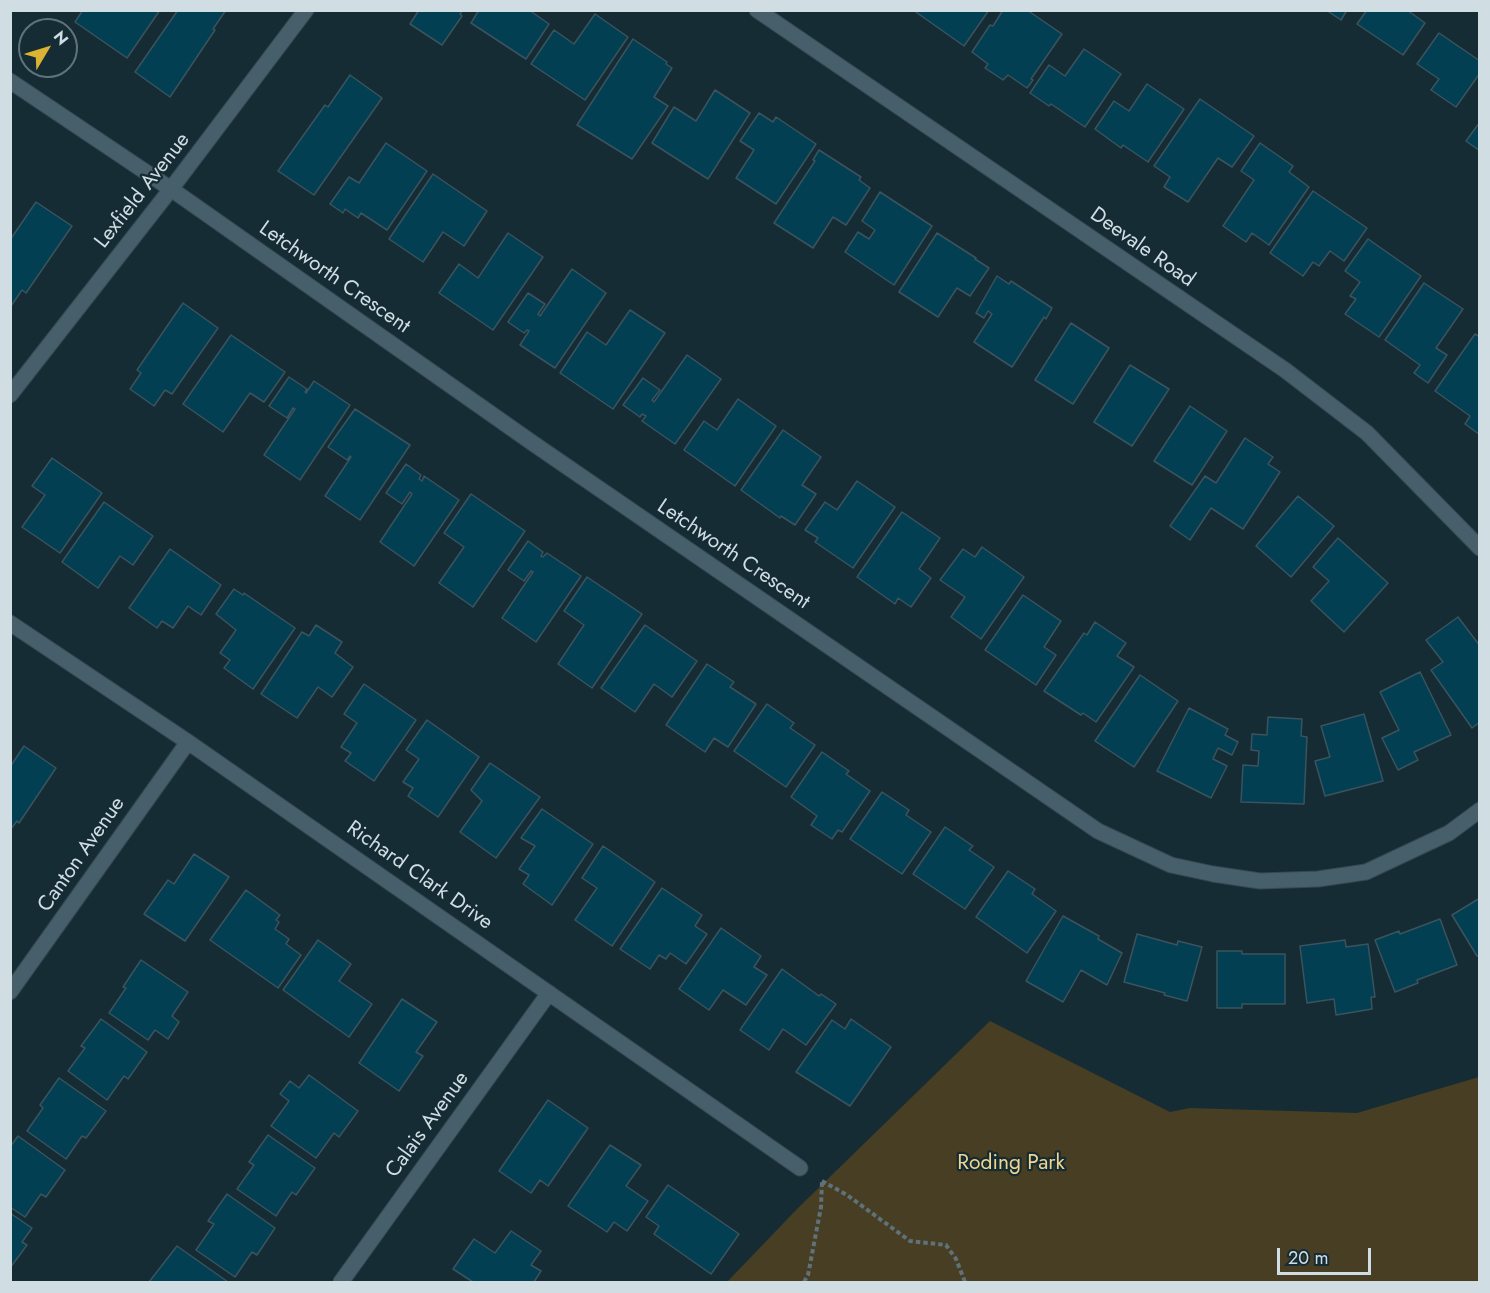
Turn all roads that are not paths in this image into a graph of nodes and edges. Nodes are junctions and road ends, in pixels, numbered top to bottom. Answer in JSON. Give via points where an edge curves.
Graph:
{"nodes":[{"id":1,"x":306,"y":10,"type":"edge"},
{"id":2,"x":757,"y":10,"type":"edge"},
{"id":3,"x":10,"y":81,"type":"edge"},
{"id":4,"x":171,"y":189,"type":"junction"},
{"id":5,"x":10,"y":395,"type":"edge"},
{"id":6,"x":1479,"y":548,"type":"edge"},
{"id":7,"x":10,"y":623,"type":"edge"},
{"id":8,"x":188,"y":742,"type":"junction"},
{"id":9,"x":1479,"y":810,"type":"edge"},
{"id":10,"x":10,"y":992,"type":"edge"},
{"id":11,"x":549,"y":993,"type":"junction"},
{"id":12,"x":800,"y":1168,"type":"road end"},
{"id":13,"x":341,"y":1282,"type":"edge"}],
"edges":[{"from":1,"to":4,"type":"street","name":"Lexfield Avenue"},
{"from":2,"to":6,"type":"street","name":"Deevale Road","via":[[1303,384],[1367,433]]},
{"from":3,"to":4,"type":"street","name":"Letchworth Crescent"},
{"from":4,"to":5,"type":"street","name":"Lexfield Avenue"},
{"from":4,"to":9,"type":"street","name":"Letchworth Crescent","via":[[1098,831],[1171,865],[1260,881],[1318,879],[1366,872],[1449,833]]},
{"from":7,"to":8,"type":"street","name":"Richard Clark Drive"},
{"from":8,"to":10,"type":"street","name":"Canton Avenue"},
{"from":8,"to":11,"type":"street","name":"Richard Clark Drive"},
{"from":11,"to":12,"type":"street","name":"Richard Clark Drive"},
{"from":11,"to":13,"type":"street","name":"Calais Avenue"}]}
